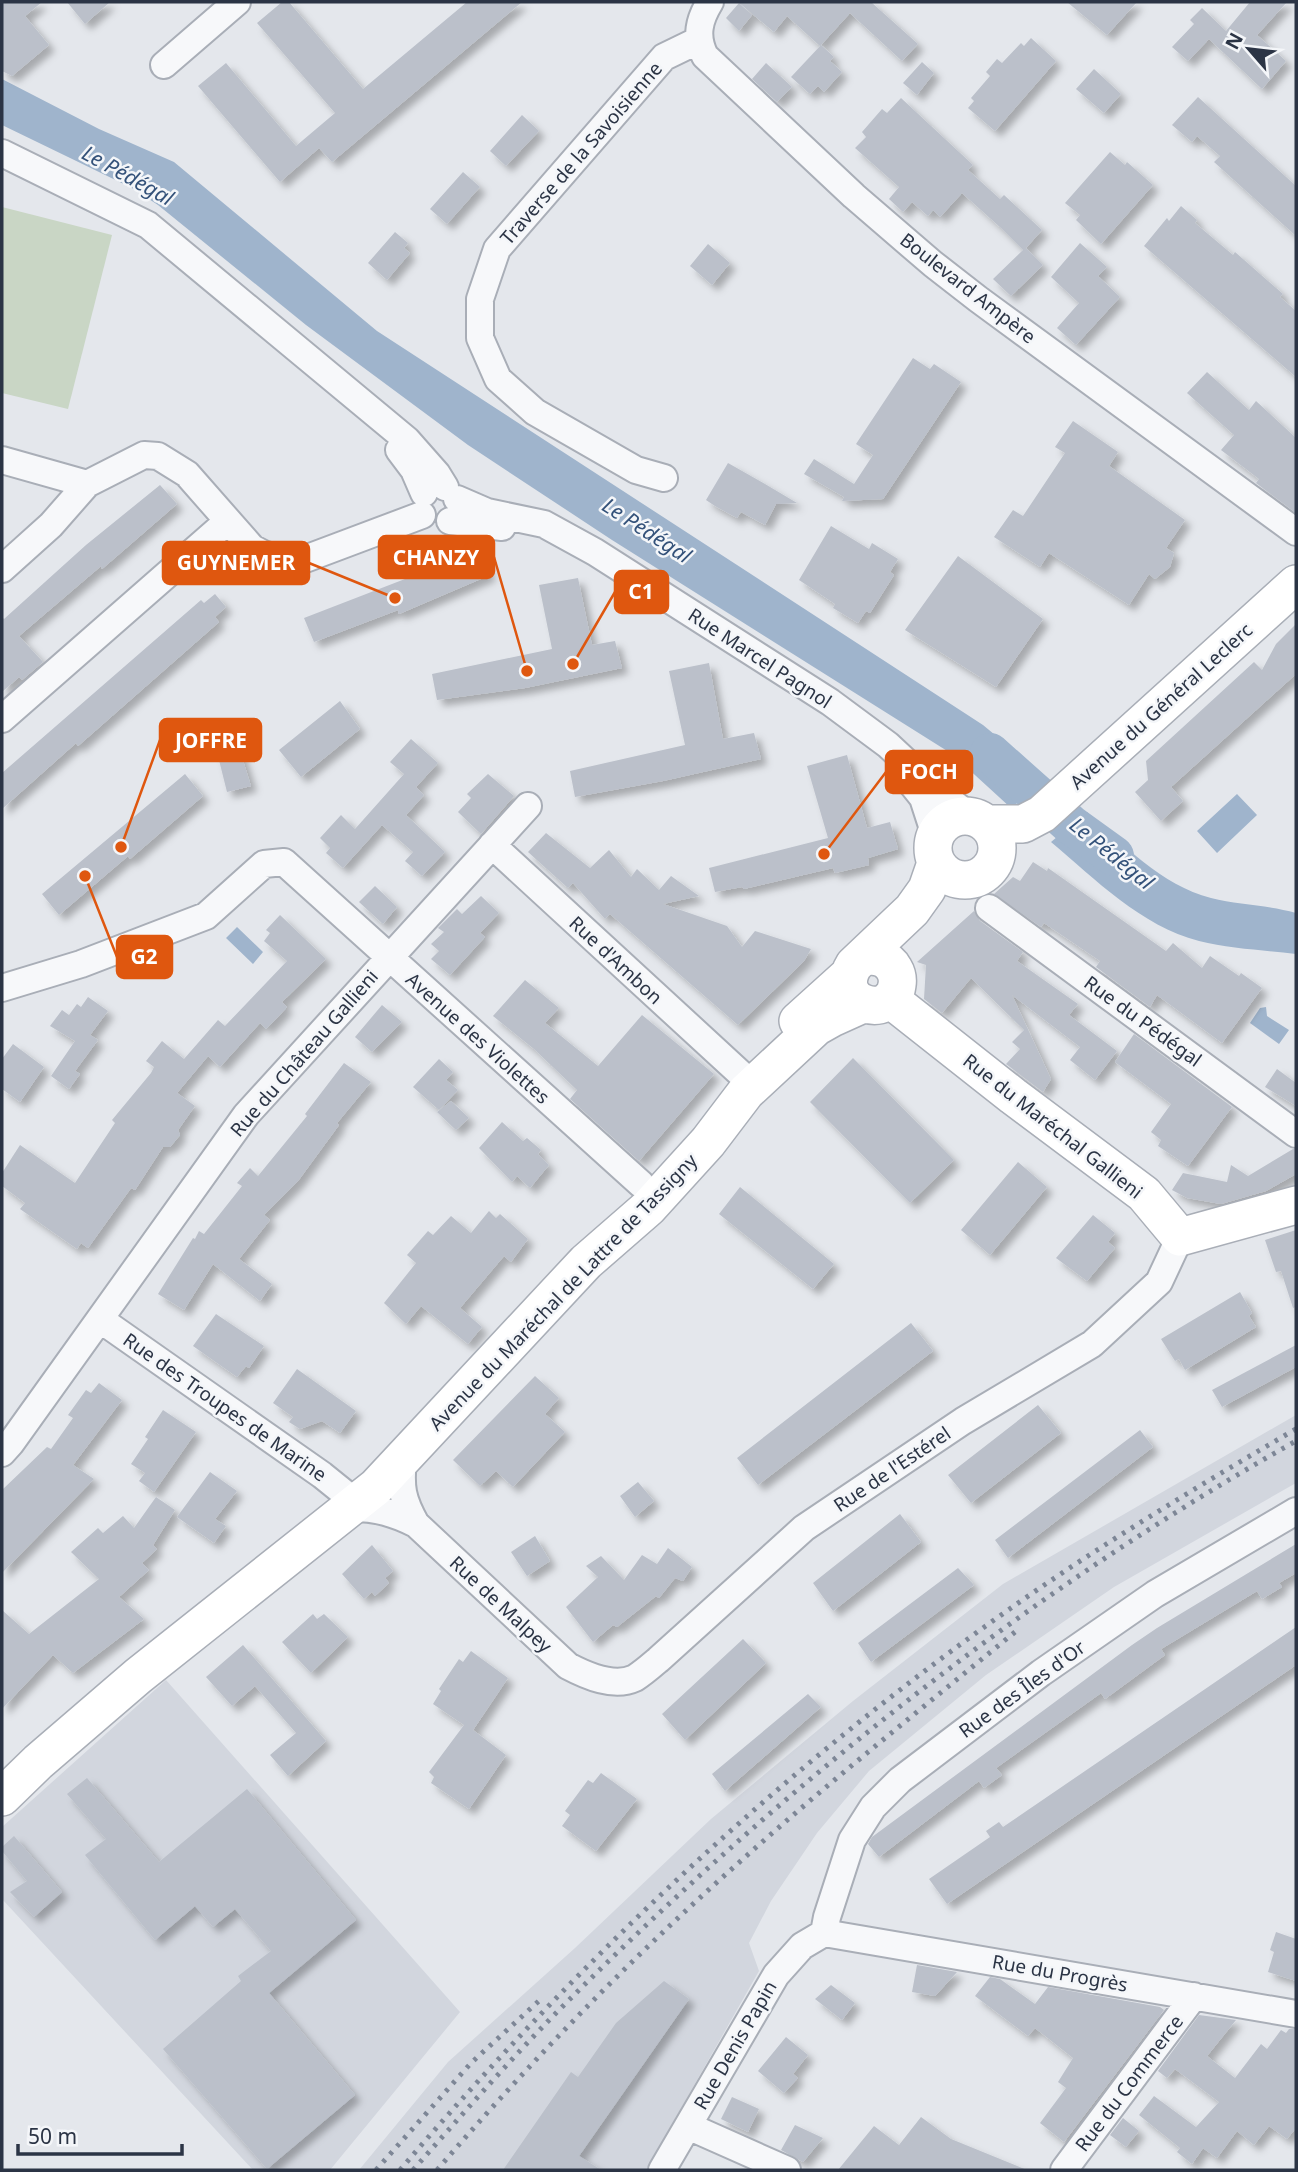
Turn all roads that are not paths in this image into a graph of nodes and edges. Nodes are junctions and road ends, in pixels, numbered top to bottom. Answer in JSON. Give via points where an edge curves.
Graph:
{"nodes":[{"id":1,"x":237,"y":2,"type":"edge"},
{"id":2,"x":710,"y":2,"type":"edge"},
{"id":3,"x":699,"y":40,"type":"junction"},
{"id":4,"x":164,"y":65,"type":"dead end"},
{"id":5,"x":2,"y":153,"type":"edge"},
{"id":6,"x":2,"y":164,"type":"edge"},
{"id":7,"x":2,"y":460,"type":"edge"},
{"id":8,"x":664,"y":478,"type":"dead end"},
{"id":9,"x":87,"y":484,"type":"junction"},
{"id":10,"x":440,"y":503,"type":"junction"},
{"id":11,"x":228,"y":521,"type":"junction"},
{"id":12,"x":1296,"y":532,"type":"edge"},
{"id":13,"x":2,"y":569,"type":"edge"},
{"id":14,"x":1296,"y":584,"type":"edge"},
{"id":15,"x":5,"y":711,"type":"edge"},
{"id":16,"x":528,"y":806,"type":"dead end"},
{"id":17,"x":492,"y":845,"type":"junction"},
{"id":18,"x":995,"y":847,"type":"junction"},
{"id":19,"x":936,"y":849,"type":"junction"},
{"id":20,"x":389,"y":957,"type":"junction"},
{"id":21,"x":873,"y":982,"type":"junction"},
{"id":22,"x":2,"y":988,"type":"edge"},
{"id":23,"x":741,"y":1074,"type":"junction"},
{"id":24,"x":1296,"y":1134,"type":"edge"},
{"id":25,"x":640,"y":1184,"type":"junction"},
{"id":26,"x":1296,"y":1205,"type":"edge"},
{"id":27,"x":1181,"y":1237,"type":"junction"},
{"id":28,"x":101,"y":1320,"type":"junction"},
{"id":29,"x":2,"y":1453,"type":"edge"},
{"id":30,"x":403,"y":1459,"type":"junction"},
{"id":31,"x":350,"y":1502,"type":"junction"},
{"id":32,"x":1296,"y":1511,"type":"edge"},
{"id":33,"x":416,"y":1524,"type":"junction"},
{"id":34,"x":591,"y":1678,"type":"joint"},
{"id":35,"x":2,"y":1782,"type":"edge"},
{"id":36,"x":2,"y":1797,"type":"edge"},
{"id":37,"x":824,"y":1933,"type":"junction"},
{"id":38,"x":1194,"y":1996,"type":"junction"},
{"id":39,"x":1296,"y":2014,"type":"edge"},
{"id":40,"x":688,"y":2126,"type":"junction"},
{"id":41,"x":662,"y":2170,"type":"edge"},
{"id":42,"x":787,"y":2170,"type":"edge"},
{"id":43,"x":1064,"y":2170,"type":"edge"}],
"edges":[{"from":1,"to":4,"type":"street"},
{"from":2,"to":3,"type":"street","via":[[701,17]]},
{"from":3,"to":8,"type":"street","name":"Traverse de la Savoisienne","via":[[664,57],[497,249],[480,299],[480,338],[498,379],[535,412],[636,470]]},
{"from":3,"to":12,"type":"street","name":"Boulevard Ampère","via":[[705,56],[719,70],[933,264]]},
{"from":5,"to":10,"type":"street","via":[[148,225],[407,440],[437,474]]},
{"from":6,"to":10,"type":"street","via":[[136,232],[165,253],[387,438]]},
{"from":7,"to":9,"type":"street"},
{"from":9,"to":11,"type":"street","name":"Rue Marcel Pagnol","via":[[144,455],[158,456],[187,474]]},
{"from":9,"to":13,"type":"street","via":[[51,525]]},
{"from":10,"to":11,"type":"street","name":"Rue Marcel Pagnol","via":[[297,562],[252,548]]},
{"from":10,"to":18,"type":"street","name":"Rue Marcel Pagnol","via":[[544,524],[595,552],[830,702],[888,745]]},
{"from":10,"to":19,"type":"street","name":"Rue Marcel Pagnol","via":[[563,546],[819,708],[915,786],[923,798]]},
{"from":11,"to":15,"type":"street"},
{"from":14,"to":18,"type":"main road","name":"Avenue du Général Leclerc","via":[[1042,814]]},
{"from":16,"to":17,"type":"street","name":"Rue du Château Gallieni"},
{"from":17,"to":20,"type":"street","name":"Rue du Château Gallieni"},
{"from":17,"to":23,"type":"street","name":"Rue d'Ambon"},
{"from":18,"to":19,"type":"main road","via":[[949,819]]},
{"from":18,"to":19,"type":"main road","via":[[958,880],[950,876]]},
{"from":18,"to":21,"type":"main road","name":"Avenue du Maréchal de Lattre de Tassigny","via":[[913,943]]},
{"from":18,"to":24,"type":"street","name":"Rue du Pédégal"},
{"from":19,"to":21,"type":"main road","name":"Avenue du Maréchal de Lattre de Tassigny","via":[[923,896]]},
{"from":20,"to":22,"type":"street","name":"Avenue des Violettes","via":[[284,862],[264,864],[206,916],[81,964]]},
{"from":20,"to":25,"type":"street","name":"Avenue des Violettes"},
{"from":20,"to":28,"type":"street","name":"Rue du Château Gallieni","via":[[246,1115]]},
{"from":21,"to":23,"type":"main road","name":"Avenue du Maréchal de Lattre de Tassigny"},
{"from":21,"to":27,"type":"main road","name":"Rue du Maréchal Gallieni","via":[[1013,1096],[1144,1194]]},
{"from":21,"to":30,"type":"main road","name":"Avenue du Maréchal de Lattre de Tassigny","via":[[746,1092],[648,1208],[586,1262]]},
{"from":23,"to":25,"type":"main road","name":"Avenue du Maréchal de Lattre de Tassigny"},
{"from":25,"to":31,"type":"main road","name":"Avenue du Maréchal de Lattre de Tassigny"},
{"from":26,"to":27,"type":"main road"},
{"from":27,"to":34,"type":"street","name":"Rue de l'Estérel","via":[[1159,1282],[1092,1345],[964,1421],[804,1528],[633,1679]]},
{"from":28,"to":29,"type":"street","name":"Rue du Château Gallieni"},
{"from":28,"to":31,"type":"street","name":"Rue des Troupes de Marine","via":[[322,1475]]},
{"from":30,"to":31,"type":"main road","name":"Avenue du Maréchal de Lattre de Tassigny","via":[[376,1487]]},
{"from":30,"to":33,"type":"street","name":"Rue de Malpey","via":[[403,1502]]},
{"from":31,"to":33,"type":"street","name":"Rue de Malpey"},
{"from":31,"to":35,"type":"main road","name":"Avenue du Maréchal de Lattre de Tassigny","via":[[98,1696]]},
{"from":31,"to":36,"type":"main road","name":"Avenue du Maréchal de Lattre de Tassigny","via":[[138,1676]]},
{"from":32,"to":37,"type":"street","name":"Rue des Îles d'Or","via":[[1155,1594],[900,1780],[873,1807],[852,1840]]},
{"from":33,"to":34,"type":"street","name":"Rue de Malpey","via":[[568,1666]]},
{"from":37,"to":38,"type":"street","name":"Rue du Progrès"},
{"from":37,"to":40,"type":"street","name":"Rue Denis Papin","via":[[802,1946],[776,1975]]},
{"from":38,"to":39,"type":"street","name":"Rue du Progrès"},
{"from":38,"to":43,"type":"street","name":"Rue du Commerce"},
{"from":40,"to":41,"type":"street","name":"Rue Denis Papin"},
{"from":40,"to":42,"type":"street"}]}
